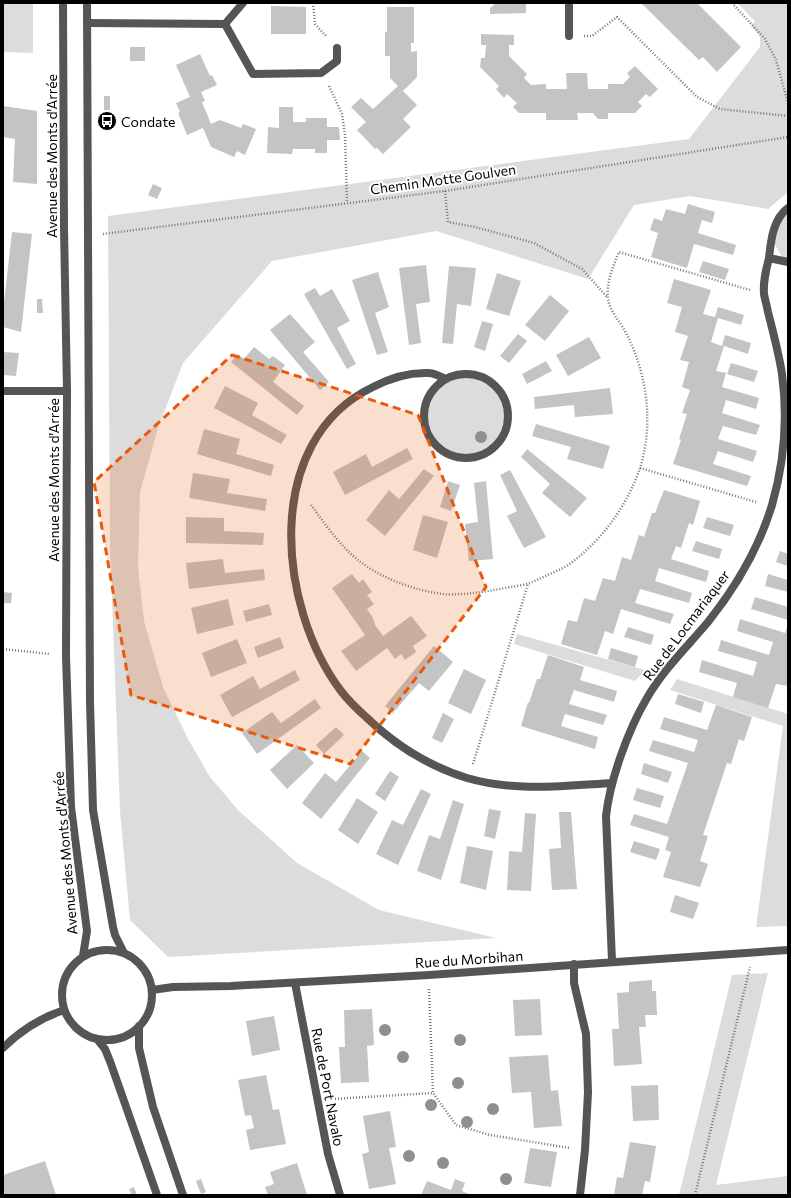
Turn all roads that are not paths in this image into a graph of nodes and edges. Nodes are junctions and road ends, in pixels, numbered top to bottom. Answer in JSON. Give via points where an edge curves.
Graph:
{"nodes":[{"id":1,"x":64,"y":3,"type":"edge"},
{"id":2,"x":87,"y":3,"type":"edge"},
{"id":3,"x":243,"y":3,"type":"edge"},
{"id":4,"x":569,"y":3,"type":"edge"},
{"id":5,"x":87,"y":23,"type":"junction"},
{"id":6,"x":225,"y":24,"type":"junction"},
{"id":7,"x":569,"y":36,"type":"road end"},
{"id":8,"x":337,"y":48,"type":"road end"},
{"id":9,"x":788,"y":208,"type":"edge"},
{"id":10,"x":769,"y":258,"type":"junction"},
{"id":11,"x":788,"y":262,"type":"edge"},
{"id":12,"x":446,"y":379,"type":"junction"},
{"id":13,"x":3,"y":391,"type":"edge"},
{"id":14,"x":66,"y":391,"type":"junction"},
{"id":15,"x":612,"y":784,"type":"junction"},
{"id":16,"x":788,"y":950,"type":"edge"},
{"id":17,"x":124,"y":953,"type":"junction"},
{"id":18,"x":83,"y":956,"type":"junction"},
{"id":19,"x":612,"y":961,"type":"junction"},
{"id":20,"x":574,"y":964,"type":"junction"},
{"id":21,"x":295,"y":983,"type":"junction"},
{"id":22,"x":152,"y":990,"type":"junction"},
{"id":23,"x":64,"y":1010,"type":"junction"},
{"id":24,"x":139,"y":1026,"type":"junction"},
{"id":25,"x":98,"y":1039,"type":"junction"},
{"id":26,"x":3,"y":1048,"type":"edge"},
{"id":27,"x":156,"y":1195,"type":"edge"},
{"id":28,"x":183,"y":1195,"type":"edge"},
{"id":29,"x":340,"y":1195,"type":"edge"},
{"id":30,"x":580,"y":1195,"type":"edge"}],
"edges":[{"from":1,"to":14,"type":"street","name":"Avenue des Monts d'Arrée"},
{"from":2,"to":5,"type":"street"},
{"from":3,"to":6,"type":"street"},
{"from":4,"to":7,"type":"street"},
{"from":5,"to":6,"type":"street"},
{"from":5,"to":17,"type":"street","via":[[90,702],[93,810],[113,927]]},
{"from":6,"to":8,"type":"street","via":[[253,74],[321,73],[337,61]]},
{"from":9,"to":10,"type":"street","name":"Rue de Locmariaquer","via":[[775,224]]},
{"from":10,"to":11,"type":"street"},
{"from":10,"to":15,"type":"street","name":"Rue de Locmariaquer","via":[[764,294],[782,373],[785,400],[785,427],[778,480],[771,506],[748,563],[729,594],[674,660],[647,698],[632,729]]},
{"from":12,"to":12,"type":"street","via":[[460,374],[475,374],[489,380],[500,390],[507,402],[509,417],[506,432],[498,444],[486,453],[472,458],[457,458],[444,452],[433,442],[426,429],[426,400],[434,388]]},
{"from":12,"to":15,"type":"street","via":[[430,373],[406,374],[365,390],[334,413],[309,450],[294,501],[291,541],[299,604],[313,641],[330,675],[355,707],[385,735],[417,758],[469,778],[512,786],[534,788]]},
{"from":13,"to":14,"type":"street"},
{"from":14,"to":18,"type":"street","name":"Avenue des Monts d'Arrée","via":[[66,656],[71,806],[86,931]]},
{"from":15,"to":19,"type":"street","name":"Rue de Locmariaquer","via":[[606,816]]},
{"from":16,"to":19,"type":"street","name":"Rue du Morbihan"},
{"from":17,"to":18,"type":"street","via":[[107,949]]},
{"from":17,"to":22,"type":"street","via":[[140,964],[150,980]]},
{"from":18,"to":23,"type":"street","via":[[68,971],[64,980]]},
{"from":19,"to":20,"type":"street","name":"Rue du Morbihan"},
{"from":20,"to":21,"type":"street","name":"Rue du Morbihan"},
{"from":20,"to":30,"type":"street","via":[[574,983],[586,1034],[588,1092]]},
{"from":21,"to":22,"type":"street","name":"Rue du Morbihan"},
{"from":21,"to":29,"type":"street","name":"Rue de Port Navalo","via":[[328,1154]]},
{"from":22,"to":24,"type":"street","via":[[149,1009]]},
{"from":23,"to":25,"type":"street","via":[[77,1029]]},
{"from":23,"to":26,"type":"street","via":[[43,1018]]},
{"from":24,"to":25,"type":"street","via":[[120,1038]]},
{"from":24,"to":28,"type":"street","via":[[139,1048],[153,1107]]},
{"from":25,"to":27,"type":"street","via":[[111,1064]]}]}
